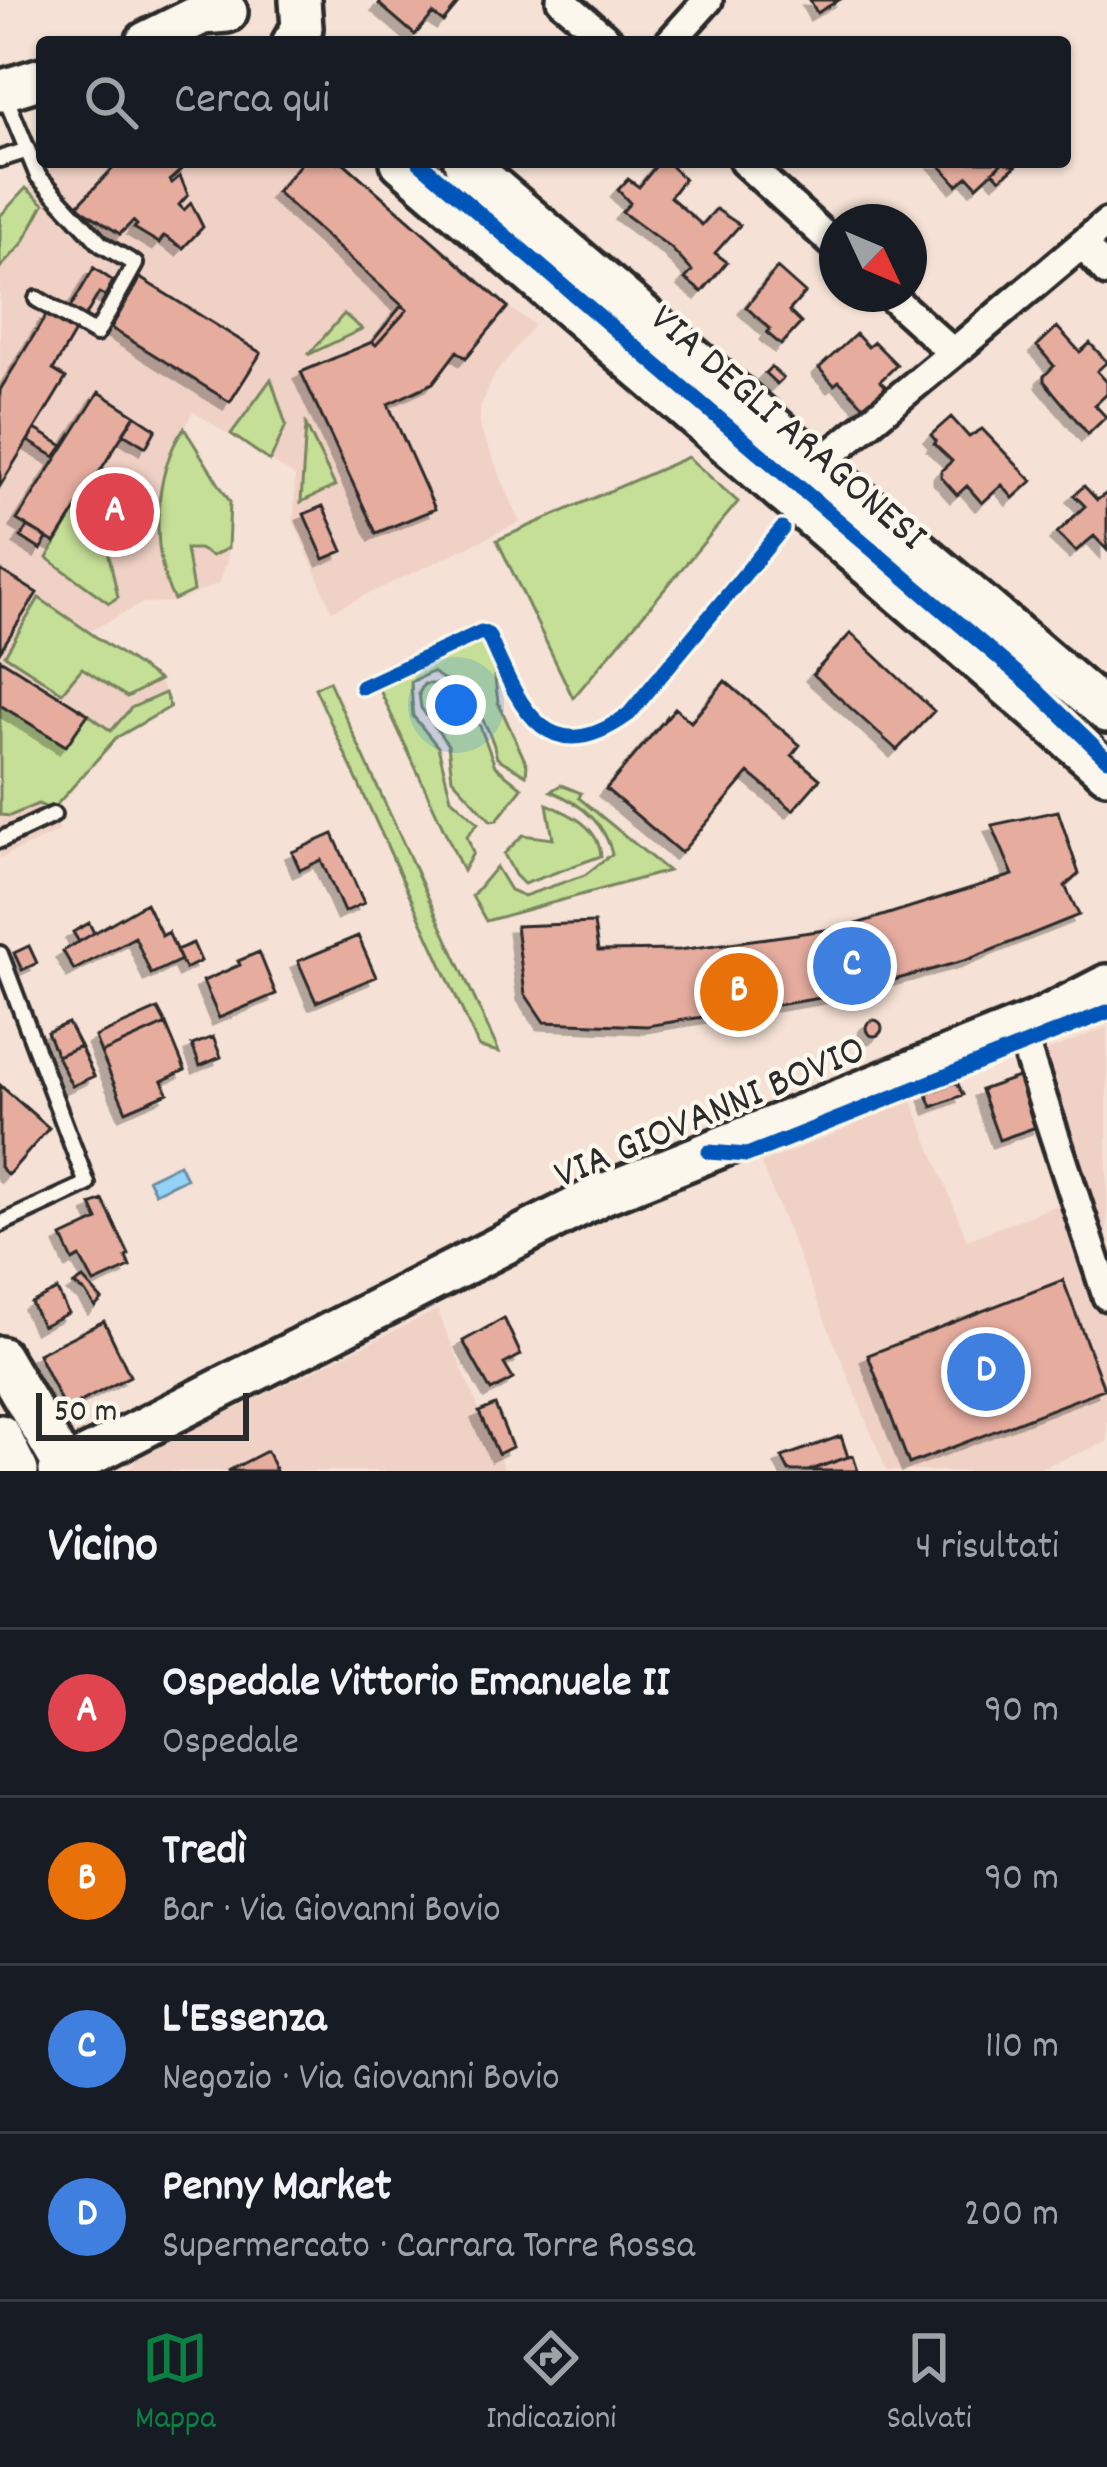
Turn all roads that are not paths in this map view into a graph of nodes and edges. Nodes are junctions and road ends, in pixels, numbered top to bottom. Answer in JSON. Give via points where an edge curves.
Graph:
{"nodes":[{"id":1,"x":561,"y":0,"type":"edge"},
{"id":2,"x":708,"y":0,"type":"edge"},
{"id":3,"x":231,"y":18,"type":"edge"},
{"id":4,"x":158,"y":36,"type":"edge"},
{"id":5,"x":603,"y":36,"type":"edge"},
{"id":6,"x":675,"y":36,"type":"edge"},
{"id":7,"x":36,"y":80,"type":"edge"},
{"id":8,"x":1,"y":90,"type":"edge"},
{"id":9,"x":25,"y":151,"type":"junction"},
{"id":10,"x":0,"y":158,"type":"edge"},
{"id":11,"x":408,"y":168,"type":"edge"},
{"id":12,"x":471,"y":168,"type":"edge"},
{"id":13,"x":751,"y":168,"type":"edge"},
{"id":14,"x":1107,"y":223,"type":"edge"},
{"id":15,"x":819,"y":231,"type":"edge"},
{"id":16,"x":1082,"y":244,"type":"junction"},
{"id":17,"x":1107,"y":272,"type":"edge"},
{"id":18,"x":38,"y":298,"type":"dead end"},
{"id":19,"x":908,"y":312,"type":"edge"},
{"id":20,"x":953,"y":353,"type":"junction"},
{"id":21,"x":819,"y":464,"type":"junction"},
{"id":22,"x":790,"y":496,"type":"junction"},
{"id":23,"x":1107,"y":712,"type":"edge"},
{"id":24,"x":1107,"y":772,"type":"edge"},
{"id":25,"x":53,"y":815,"type":"dead end"},
{"id":26,"x":0,"y":840,"type":"edge"},
{"id":27,"x":0,"y":954,"type":"edge"},
{"id":28,"x":1107,"y":985,"type":"edge"},
{"id":29,"x":1029,"y":1023,"type":"junction"},
{"id":30,"x":0,"y":1224,"type":"edge"},
{"id":31,"x":1107,"y":1296,"type":"edge"},
{"id":32,"x":0,"y":1357,"type":"edge"},
{"id":33,"x":0,"y":1436,"type":"edge"},
{"id":34,"x":64,"y":1470,"type":"edge"},
{"id":35,"x":18,"y":1471,"type":"edge"}],
"edges":[{"from":1,"to":5,"type":"street"},
{"from":2,"to":6,"type":"street"},
{"from":3,"to":4,"type":"main road","via":[[202,14]]},
{"from":7,"to":8,"type":"main road"},
{"from":8,"to":9,"type":"lane"},
{"from":9,"to":10,"type":"lane"},
{"from":9,"to":18,"type":"lane","via":[[101,244],[135,264],[96,334]]},
{"from":11,"to":22,"type":"main road","name":"VIA DEGLI ARAGONESI"},
{"from":12,"to":21,"type":"main road","name":"VIA DEGLI ARAGONESI"},
{"from":13,"to":15,"type":"street"},
{"from":14,"to":16,"type":"street"},
{"from":16,"to":17,"type":"street"},
{"from":16,"to":20,"type":"street"},
{"from":19,"to":20,"type":"street"},
{"from":20,"to":21,"type":"street"},
{"from":21,"to":22,"type":"street"},
{"from":21,"to":23,"type":"main road","name":"VIA DEGLI ARAGONESI"},
{"from":22,"to":24,"type":"main road","name":"VIA DEGLI ARAGONESI"},
{"from":25,"to":26,"type":"lane"},
{"from":27,"to":30,"type":"lane","via":[[87,1184]]},
{"from":28,"to":29,"type":"main road","name":"VIA GIOVANNI BOVIO"},
{"from":29,"to":31,"type":"street"},
{"from":29,"to":34,"type":"main road","name":"VIA GIOVANNI BOVIO","via":[[602,1195]]},
{"from":32,"to":34,"type":"main road"},
{"from":33,"to":35,"type":"main road"}]}
